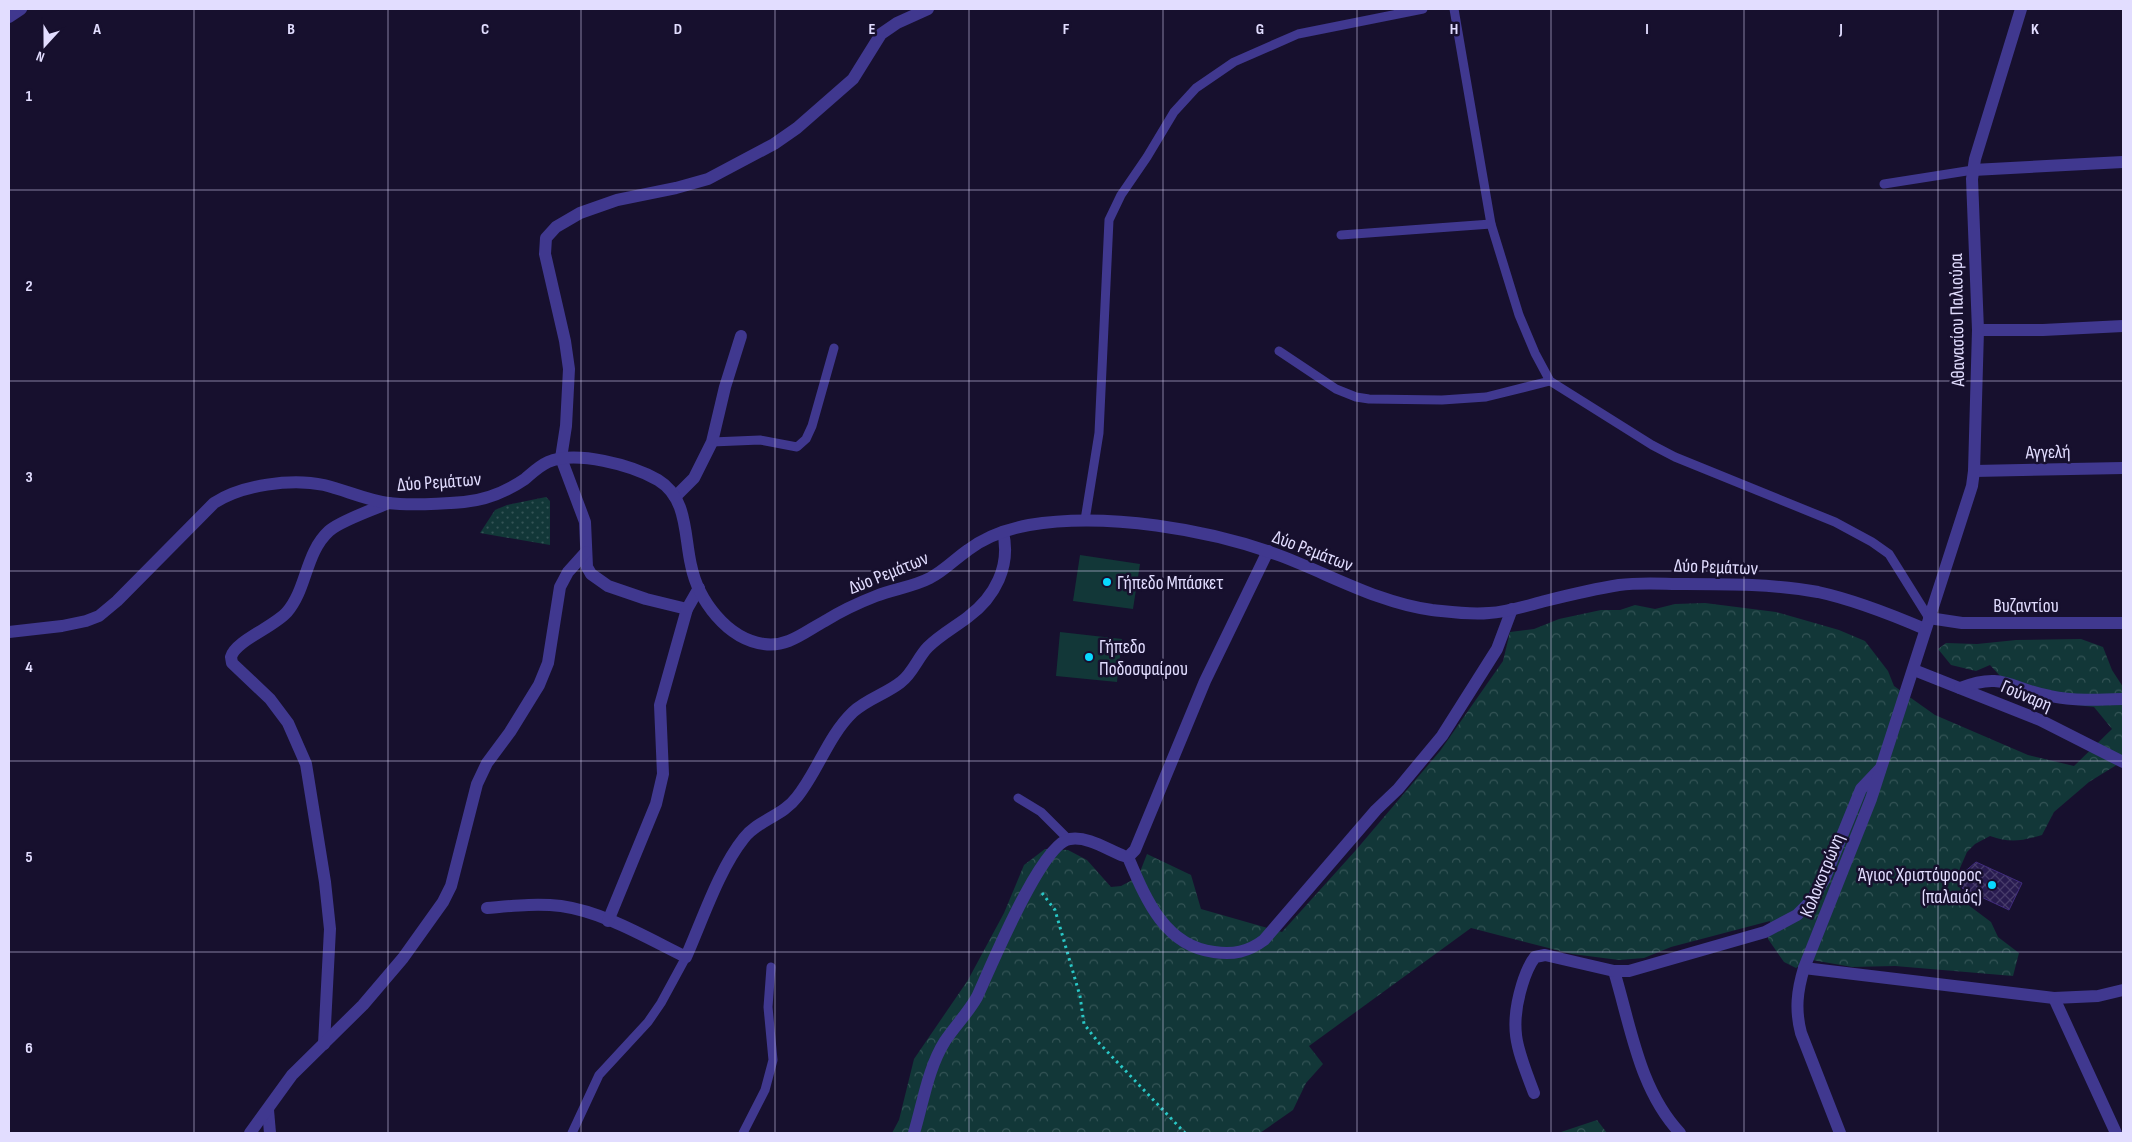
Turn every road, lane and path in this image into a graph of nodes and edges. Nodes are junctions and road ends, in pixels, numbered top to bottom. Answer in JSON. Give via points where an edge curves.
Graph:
{"nodes":[{"id":1,"x":21,"y":9,"type":"edge"},
{"id":2,"x":928,"y":9,"type":"edge"},
{"id":3,"x":1423,"y":9,"type":"edge"},
{"id":4,"x":1454,"y":9,"type":"edge"},
{"id":5,"x":2021,"y":9,"type":"edge"},
{"id":6,"x":9,"y":17,"type":"edge"},
{"id":7,"x":2123,"y":162,"type":"edge"},
{"id":8,"x":1973,"y":170,"type":"junction"},
{"id":9,"x":1884,"y":184,"type":"dead end"},
{"id":10,"x":1491,"y":224,"type":"junction"},
{"id":11,"x":1341,"y":235,"type":"dead end"},
{"id":12,"x":2123,"y":326,"type":"edge"},
{"id":13,"x":1978,"y":330,"type":"junction"},
{"id":14,"x":741,"y":336,"type":"dead end"},
{"id":15,"x":834,"y":348,"type":"dead end"},
{"id":16,"x":1279,"y":351,"type":"dead end"},
{"id":17,"x":1550,"y":381,"type":"junction"},
{"id":18,"x":712,"y":442,"type":"junction"},
{"id":19,"x":561,"y":458,"type":"junction"},
{"id":20,"x":2123,"y":468,"type":"edge"},
{"id":21,"x":1974,"y":471,"type":"junction"},
{"id":22,"x":675,"y":497,"type":"junction"},
{"id":23,"x":388,"y":503,"type":"junction"},
{"id":24,"x":1085,"y":520,"type":"junction"},
{"id":25,"x":1003,"y":532,"type":"junction"},
{"id":26,"x":586,"y":552,"type":"junction"},
{"id":27,"x":1268,"y":552,"type":"junction"},
{"id":28,"x":699,"y":588,"type":"junction"},
{"id":29,"x":688,"y":609,"type":"junction"},
{"id":30,"x":1512,"y":609,"type":"junction"},
{"id":31,"x":1927,"y":623,"type":"junction"},
{"id":32,"x":2123,"y":623,"type":"edge"},
{"id":33,"x":9,"y":632,"type":"edge"},
{"id":34,"x":1914,"y":670,"type":"junction"},
{"id":35,"x":1960,"y":688,"type":"junction"},
{"id":36,"x":2123,"y":699,"type":"edge"},
{"id":37,"x":2123,"y":762,"type":"edge"},
{"id":38,"x":1880,"y":769,"type":"junction"},
{"id":39,"x":1018,"y":798,"type":"dead end"},
{"id":40,"x":1068,"y":839,"type":"junction"},
{"id":41,"x":1128,"y":857,"type":"junction"},
{"id":42,"x":1036,"y":873,"type":"junction"},
{"id":43,"x":487,"y":908,"type":"dead end"},
{"id":44,"x":608,"y":921,"type":"junction"},
{"id":45,"x":686,"y":957,"type":"junction"},
{"id":46,"x":771,"y":967,"type":"dead end"},
{"id":47,"x":1804,"y":968,"type":"junction"},
{"id":48,"x":1614,"y":971,"type":"junction"},
{"id":49,"x":2123,"y":990,"type":"edge"},
{"id":50,"x":2054,"y":998,"type":"junction"},
{"id":51,"x":324,"y":1044,"type":"junction"},
{"id":52,"x":1534,"y":1093,"type":"dead end"},
{"id":53,"x":268,"y":1110,"type":"junction"},
{"id":54,"x":250,"y":1133,"type":"edge"},
{"id":55,"x":270,"y":1133,"type":"edge"},
{"id":56,"x":572,"y":1133,"type":"edge"},
{"id":57,"x":743,"y":1133,"type":"edge"},
{"id":58,"x":914,"y":1133,"type":"edge"},
{"id":59,"x":1185,"y":1133,"type":"edge"},
{"id":60,"x":1680,"y":1133,"type":"edge"},
{"id":61,"x":1840,"y":1133,"type":"edge"},
{"id":62,"x":2116,"y":1133,"type":"edge"}],
"edges":[{"from":1,"to":6,"type":"street"},
{"from":2,"to":19,"type":"street","via":[[881,34],[853,79],[774,144],[708,179],[617,200],[580,213],[550,232],[544,245],[545,254],[569,368],[569,400]]},
{"from":3,"to":24,"type":"lane","via":[[1298,34],[1234,62],[1196,88],[1174,112],[1121,195],[1109,220],[1099,433]]},
{"from":4,"to":10,"type":"lane"},
{"from":5,"to":8,"type":"street","name":"Αθανασίου Παλιούρα"},
{"from":7,"to":8,"type":"street"},
{"from":8,"to":9,"type":"lane"},
{"from":8,"to":13,"type":"street","name":"Αθανασίου Παλιούρα","via":[[1971,198]]},
{"from":10,"to":11,"type":"lane"},
{"from":10,"to":17,"type":"lane","via":[[1519,315]]},
{"from":12,"to":13,"type":"street"},
{"from":13,"to":21,"type":"street","name":"Αθανασίου Παλιούρα"},
{"from":14,"to":18,"type":"street"},
{"from":15,"to":18,"type":"lane","via":[[812,426],[802,444],[760,440]]},
{"from":16,"to":17,"type":"lane","via":[[1336,390],[1356,398],[1442,400],[1486,397]]},
{"from":17,"to":31,"type":"lane","via":[[1675,457],[1836,522],[1872,542],[1889,554]]},
{"from":18,"to":22,"type":"street","via":[[694,478]]},
{"from":19,"to":22,"type":"street","name":"Δύο Ρεμάτων","via":[[589,458],[645,474],[662,483]]},
{"from":19,"to":23,"type":"street","name":"Δύο Ρεμάτων","via":[[548,462],[491,497],[466,502]]},
{"from":19,"to":26,"type":"street","via":[[585,522]]},
{"from":20,"to":21,"type":"street","name":"Αγγελή"},
{"from":21,"to":31,"type":"street","name":"Αθανασίου Παλιούρα","via":[[1968,502]]},
{"from":22,"to":28,"type":"street","name":"Δύο Ρεμάτων","via":[[683,515],[691,566]]},
{"from":23,"to":33,"type":"street","name":"Δύο Ρεμάτων","via":[[300,482],[285,482],[222,498],[192,523],[99,616],[62,626]]},
{"from":23,"to":51,"type":"street","via":[[331,528],[315,547],[290,608],[265,630],[237,646],[231,656],[232,663],[270,699],[288,723],[306,764],[330,929]]},
{"from":24,"to":25,"type":"street","name":"Δύο Ρεμάτων","via":[[1024,526]]},
{"from":24,"to":27,"type":"street","name":"Δύο Ρεμάτων","via":[[1183,530]]},
{"from":25,"to":28,"type":"street","name":"Δύο Ρεμάτων","via":[[972,546],[929,579],[875,596],[778,645],[754,642],[737,634],[715,614]]},
{"from":25,"to":45,"type":"street","via":[[1005,560],[993,590],[968,618],[929,646],[902,682],[853,712],[841,725],[797,798],[785,810],[744,837],[721,878]]},
{"from":26,"to":29,"type":"street","via":[[590,574],[602,583],[646,599]]},
{"from":26,"to":51,"type":"street","via":[[560,586],[548,663],[539,686],[487,763],[477,784],[451,886],[443,902],[403,958]]},
{"from":27,"to":30,"type":"street","name":"Δύο Ρεμάτων","via":[[1406,605],[1471,613]]},
{"from":27,"to":41,"type":"street","via":[[1205,681],[1135,850]]},
{"from":28,"to":29,"type":"street"},
{"from":29,"to":44,"type":"street","via":[[660,705],[663,752],[656,804]]},
{"from":30,"to":31,"type":"street","name":"Δύο Ρεμάτων","via":[[1622,584],[1747,585],[1829,595]]},
{"from":30,"to":41,"type":"street","via":[[1497,649],[1442,736],[1264,940],[1251,950],[1228,954],[1204,951],[1182,941],[1154,912]]},
{"from":31,"to":32,"type":"street","name":"Βυζαντίου"},
{"from":31,"to":34,"type":"street","name":"Κολοκοτρώνη"},
{"from":34,"to":35,"type":"street","name":"Γούναρη"},
{"from":34,"to":38,"type":"street","name":"Κολοκοτρώνη"},
{"from":35,"to":36,"type":"street","via":[[1991,680],[2046,696],[2073,700]]},
{"from":35,"to":37,"type":"street","name":"Γούναρη","via":[[2040,720]]},
{"from":38,"to":47,"type":"street","name":"Κολοκοτρώνη"},
{"from":38,"to":48,"type":"street","via":[[1861,789],[1824,880],[1797,916],[1766,932],[1647,967]]},
{"from":39,"to":40,"type":"lane","via":[[1040,812]]},
{"from":40,"to":41,"type":"street","via":[[1087,841]]},
{"from":40,"to":42,"type":"street","via":[[1050,854]]},
{"from":42,"to":58,"type":"street","via":[[977,998],[945,1042],[934,1064]]},
{"from":42,"to":59,"type":"path","via":[[1038,888],[1055,910],[1080,996],[1084,1024]]},
{"from":43,"to":44,"type":"street","via":[[562,907]]},
{"from":44,"to":45,"type":"street"},
{"from":45,"to":56,"type":"lane","via":[[648,1022],[600,1075]]},
{"from":46,"to":57,"type":"lane","via":[[768,1007],[774,1060],[766,1090]]},
{"from":47,"to":50,"type":"street"},
{"from":47,"to":61,"type":"street","name":"Κολοκοτρώνη","via":[[1797,1000],[1798,1023]]},
{"from":48,"to":52,"type":"street","via":[[1545,955],[1535,957],[1529,964],[1516,1005],[1514,1029]]},
{"from":48,"to":60,"type":"street","via":[[1641,1067],[1657,1104]]},
{"from":49,"to":50,"type":"street","via":[[2098,996]]},
{"from":50,"to":62,"type":"street"},
{"from":51,"to":53,"type":"street","via":[[292,1075]]},
{"from":53,"to":54,"type":"street"},
{"from":53,"to":55,"type":"street"}]}
